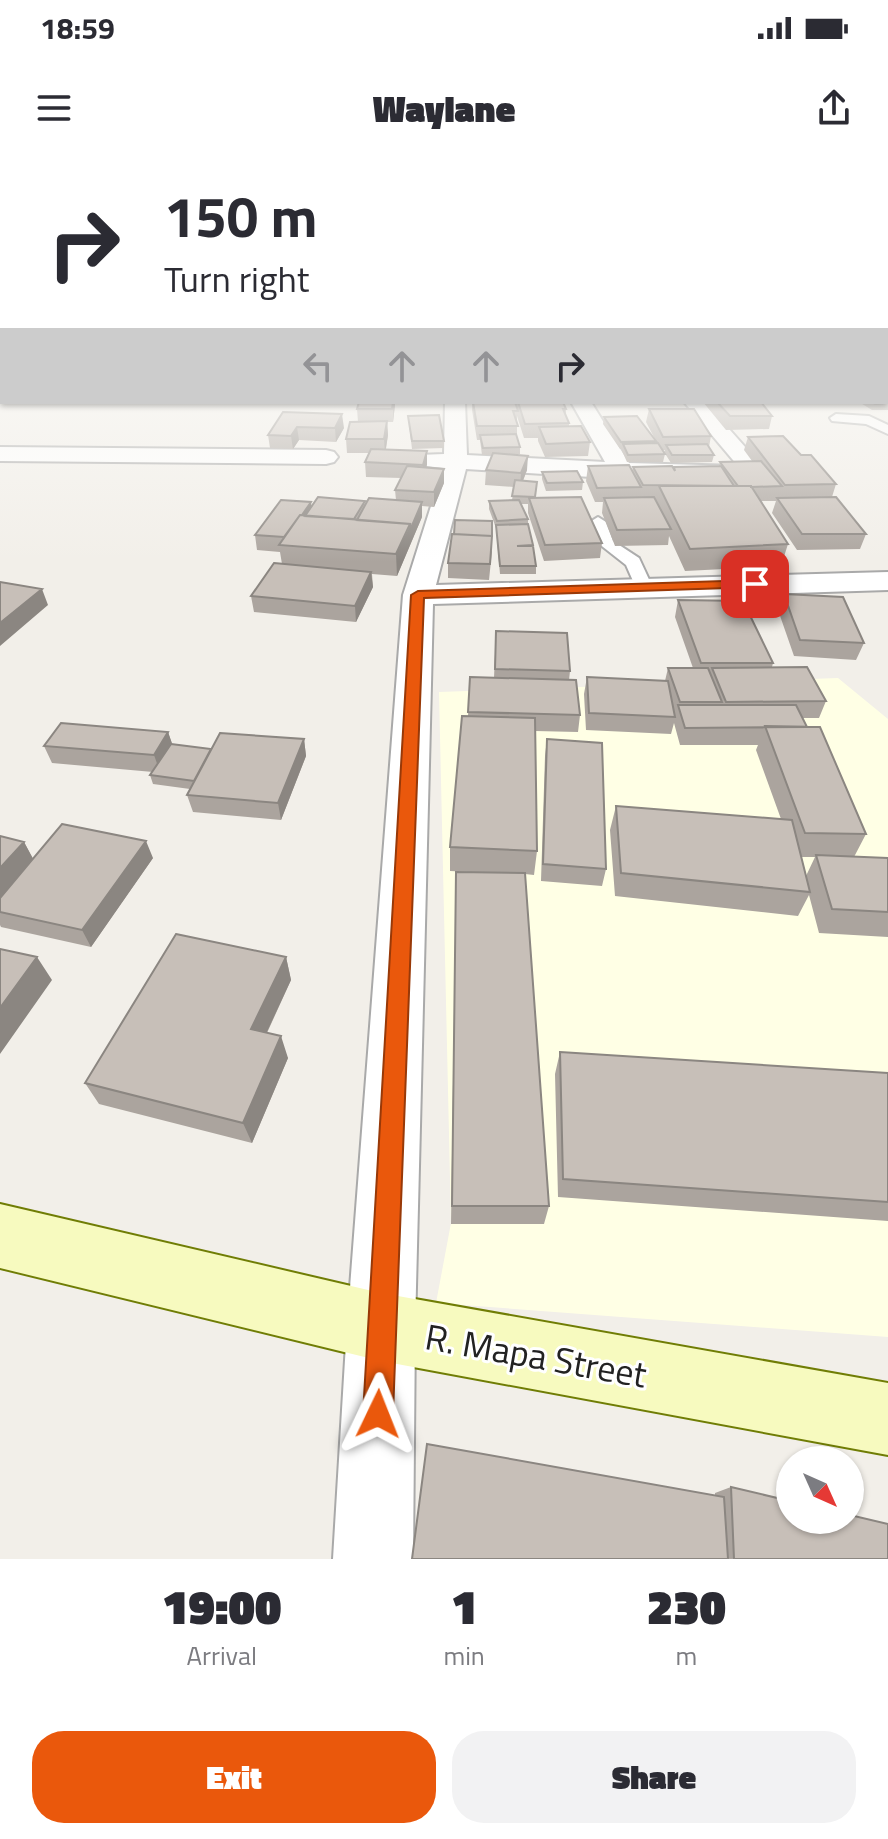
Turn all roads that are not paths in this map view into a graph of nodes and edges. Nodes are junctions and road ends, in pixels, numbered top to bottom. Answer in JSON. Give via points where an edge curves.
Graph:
{"nodes":[{"id":1,"x":444,"y":431,"type":"edge"},
{"id":2,"x":599,"y":431,"type":"edge"},
{"id":3,"x":720,"y":431,"type":"edge"},
{"id":4,"x":0,"y":454,"type":"edge"},
{"id":5,"x":326,"y":457,"type":"dead end"},
{"id":6,"x":433,"y":461,"type":"junction"},
{"id":7,"x":623,"y":472,"type":"junction"},
{"id":8,"x":598,"y":522,"type":"dead end"},
{"id":9,"x":888,"y":581,"type":"edge"},
{"id":10,"x":643,"y":586,"type":"junction"},
{"id":11,"x":418,"y":595,"type":"junction"},
{"id":12,"x":0,"y":1236,"type":"edge"},
{"id":13,"x":381,"y":1327,"type":"junction"},
{"id":14,"x":888,"y":1419,"type":"edge"},
{"id":15,"x":373,"y":1559,"type":"edge"}],
"edges":[{"from":1,"to":6,"type":"street"},
{"from":2,"to":7,"type":"street"},
{"from":3,"to":7,"type":"street","via":[[750,466],[747,471]]},
{"from":4,"to":5,"type":"street"},
{"from":6,"to":7,"type":"street"},
{"from":6,"to":11,"type":"street"},
{"from":8,"to":10,"type":"lane","via":[[606,543],[633,562]]},
{"from":9,"to":10,"type":"street"},
{"from":10,"to":11,"type":"street"},
{"from":11,"to":13,"type":"street"},
{"from":12,"to":13,"type":"main road","name":"R. Mapa Street"},
{"from":13,"to":14,"type":"main road","name":"R. Mapa Street"},
{"from":13,"to":15,"type":"street"}]}
